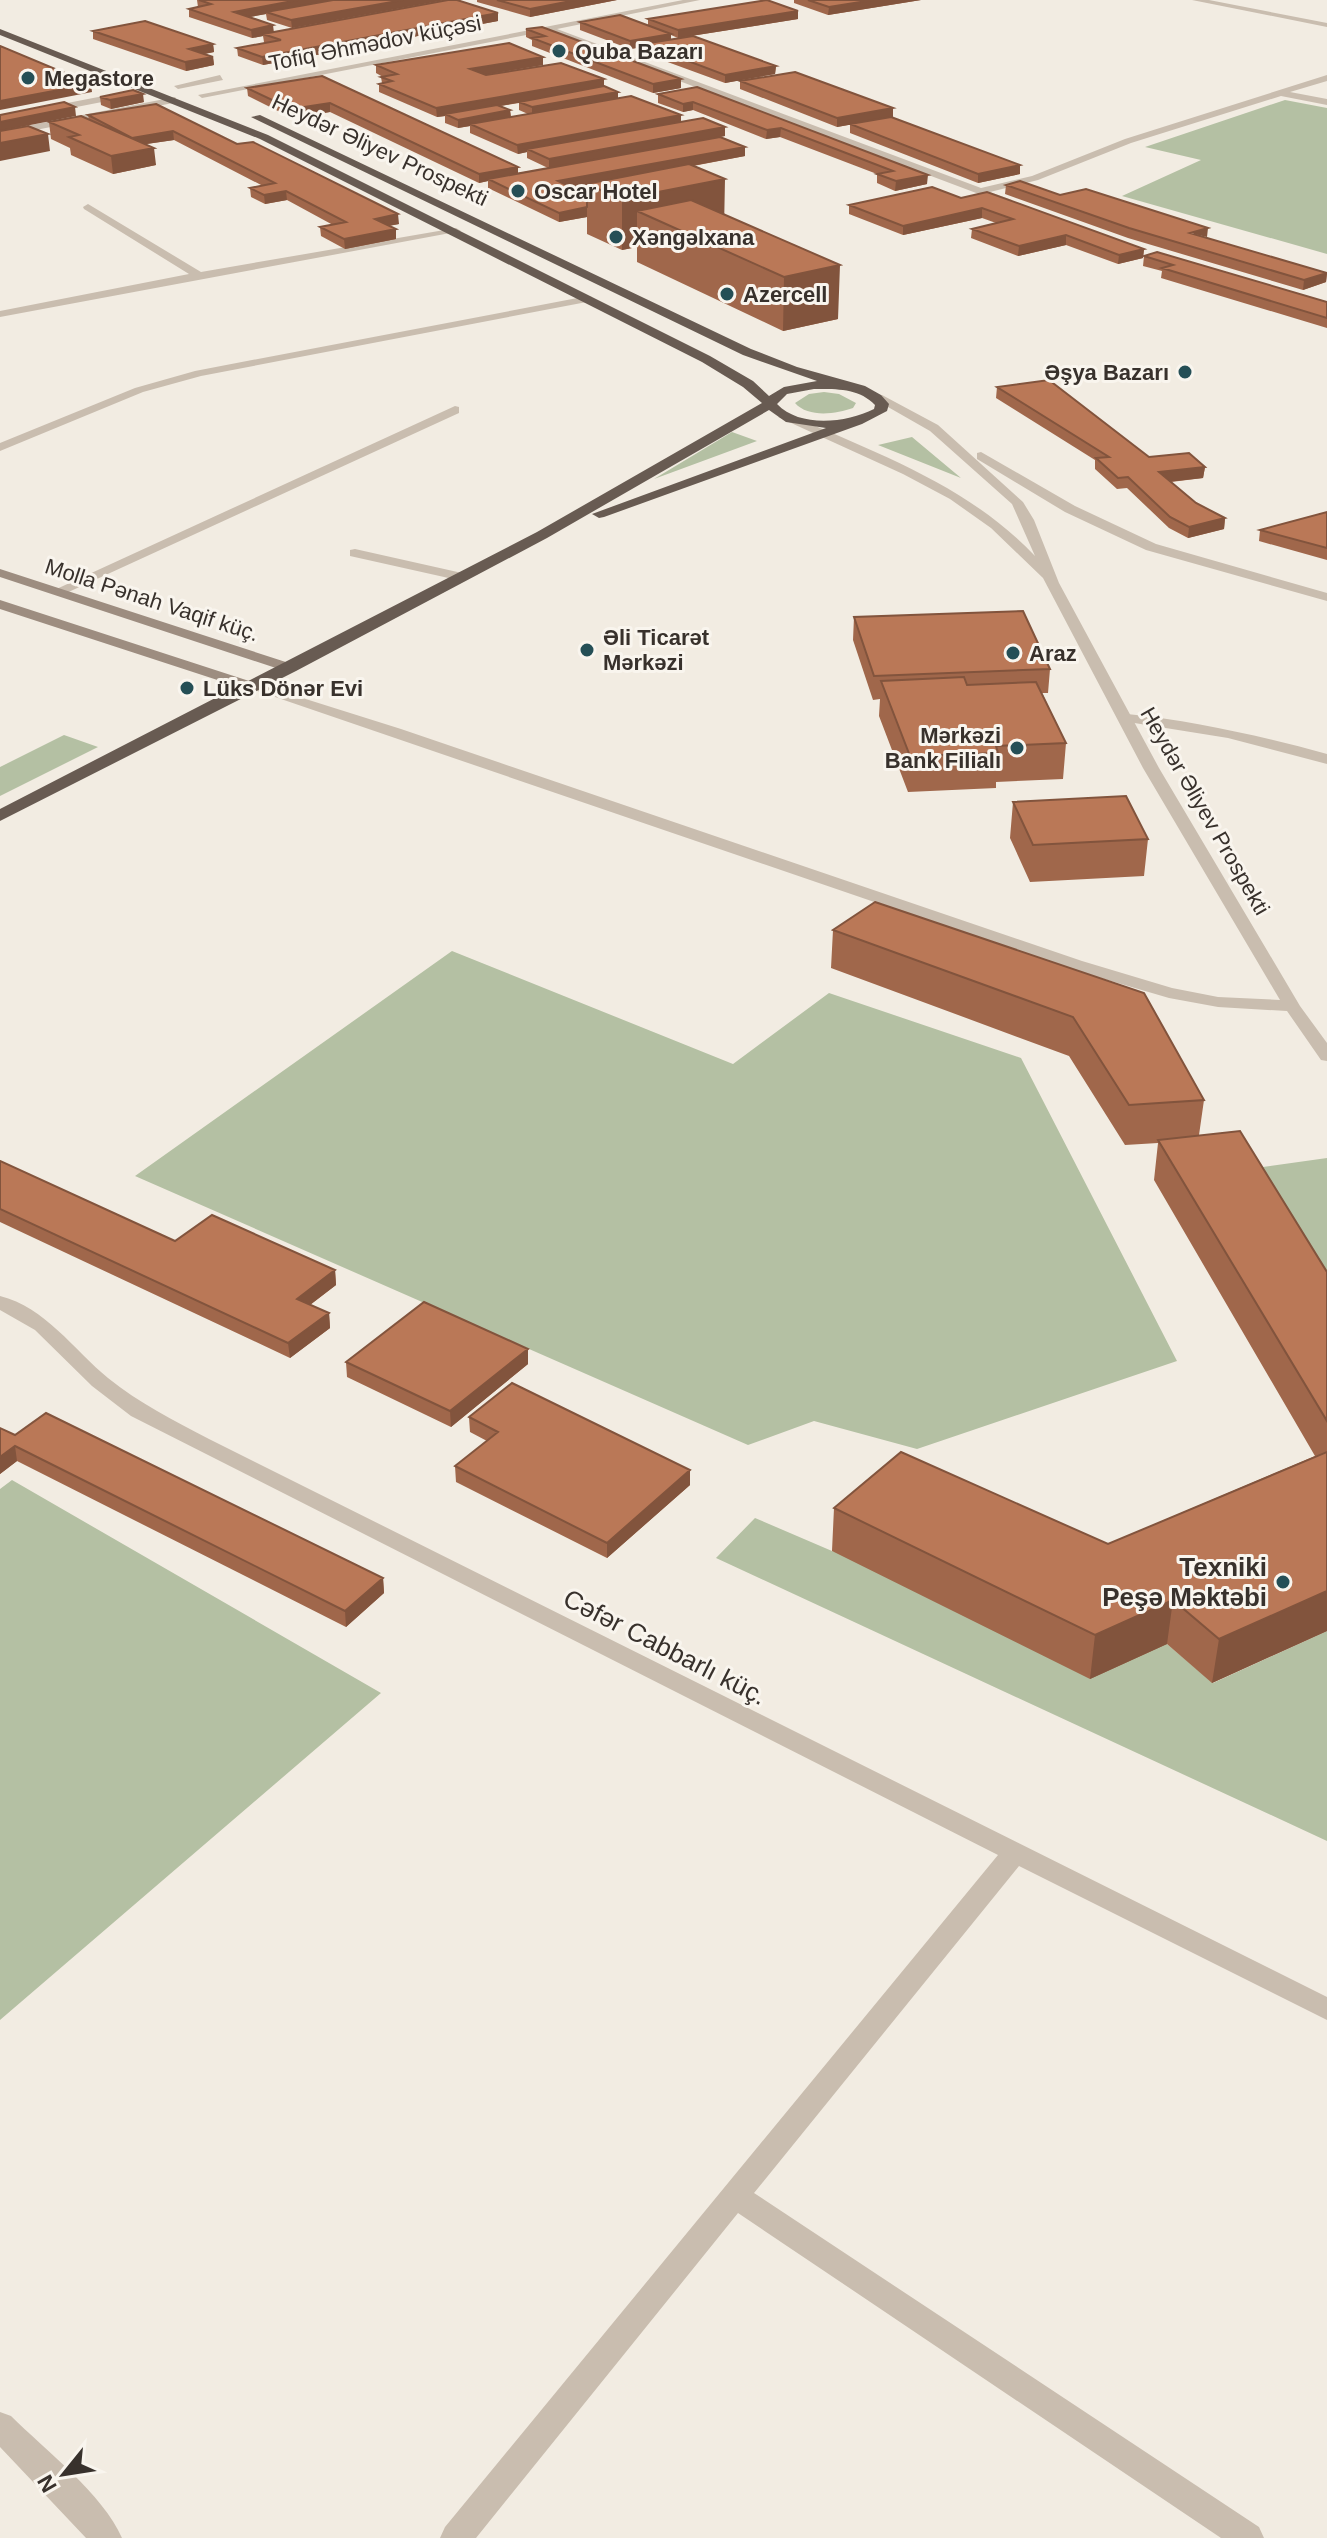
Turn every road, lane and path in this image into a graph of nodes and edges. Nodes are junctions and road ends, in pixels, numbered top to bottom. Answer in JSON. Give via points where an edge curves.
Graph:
{"nodes":[{"id":1,"x":641,"y":0,"type":"edge"},
{"id":2,"x":696,"y":0,"type":"edge"},
{"id":3,"x":1196,"y":0,"type":"edge"},
{"id":4,"x":1327,"y":25,"type":"edge"},
{"id":5,"x":546,"y":28,"type":"junction"},
{"id":6,"x":480,"y":30,"type":"edge"},
{"id":7,"x":0,"y":32,"type":"edge"},
{"id":8,"x":224,"y":77,"type":"dead end"},
{"id":9,"x":1327,"y":78,"type":"edge"},
{"id":10,"x":164,"y":80,"type":"dead end"},
{"id":11,"x":178,"y":86,"type":"junction"},
{"id":12,"x":150,"y":90,"type":"junction"},
{"id":13,"x":1283,"y":94,"type":"junction"},
{"id":14,"x":202,"y":95,"type":"junction"},
{"id":15,"x":175,"y":100,"type":"junction"},
{"id":16,"x":1327,"y":102,"type":"edge"},
{"id":17,"x":81,"y":103,"type":"junction"},
{"id":18,"x":228,"y":105,"type":"dead end"},
{"id":19,"x":241,"y":111,"type":"dead end"},
{"id":20,"x":106,"y":114,"type":"junction"},
{"id":21,"x":0,"y":119,"type":"edge"},
{"id":22,"x":0,"y":134,"type":"edge"},
{"id":23,"x":978,"y":192,"type":"junction"},
{"id":24,"x":88,"y":207,"type":"dead end"},
{"id":25,"x":1023,"y":208,"type":"edge"},
{"id":26,"x":456,"y":231,"type":"junction"},
{"id":27,"x":199,"y":275,"type":"junction"},
{"id":28,"x":588,"y":299,"type":"junction"},
{"id":29,"x":13,"y":301,"type":"dead end"},
{"id":30,"x":25,"y":308,"type":"junction"},
{"id":31,"x":0,"y":314,"type":"edge"},
{"id":32,"x":872,"y":394,"type":"junction"},
{"id":33,"x":770,"y":404,"type":"junction"},
{"id":34,"x":455,"y":410,"type":"dead end"},
{"id":35,"x":784,"y":417,"type":"junction"},
{"id":36,"x":857,"y":421,"type":"junction"},
{"id":37,"x":934,"y":428,"type":"junction"},
{"id":38,"x":821,"y":434,"type":"junction"},
{"id":39,"x":0,"y":447,"type":"edge"},
{"id":40,"x":542,"y":535,"type":"junction"},
{"id":41,"x":355,"y":553,"type":"dead end"},
{"id":42,"x":0,"y":573,"type":"edge"},
{"id":43,"x":462,"y":577,"type":"junction"},
{"id":44,"x":1052,"y":583,"type":"junction"},
{"id":45,"x":57,"y":592,"type":"junction"},
{"id":46,"x":1327,"y":597,"type":"edge"},
{"id":47,"x":0,"y":604,"type":"edge"},
{"id":48,"x":290,"y":668,"type":"junction"},
{"id":49,"x":253,"y":687,"type":"junction"},
{"id":50,"x":1127,"y":718,"type":"junction"},
{"id":51,"x":1327,"y":759,"type":"edge"},
{"id":52,"x":0,"y":816,"type":"edge"},
{"id":53,"x":1292,"y":1006,"type":"junction"},
{"id":54,"x":1327,"y":1056,"type":"edge"},
{"id":55,"x":0,"y":1302,"type":"edge"},
{"id":56,"x":1014,"y":1854,"type":"junction"},
{"id":57,"x":1327,"y":2009,"type":"edge"},
{"id":58,"x":737,"y":2197,"type":"junction"},
{"id":59,"x":0,"y":2426,"type":"edge"},
{"id":60,"x":106,"y":2538,"type":"edge"},
{"id":61,"x":456,"y":2538,"type":"edge"},
{"id":62,"x":1248,"y":2538,"type":"edge"}],
"edges":[{"from":1,"to":6,"type":"street","name":"Tofiq Əhmədov küçəsi"},
{"from":2,"to":5,"type":"street","name":"Tofiq Əhmədov küçəsi"},
{"from":3,"to":4,"type":"street"},
{"from":5,"to":14,"type":"street","name":"Tofiq Əhmədov küçəsi"},
{"from":5,"to":23,"type":"street"},
{"from":7,"to":12,"type":"highway","name":"Heydər Əliyev Prospekti"},
{"from":8,"to":11,"type":"street"},
{"from":9,"to":13,"type":"street"},
{"from":10,"to":11,"type":"highway"},
{"from":11,"to":14,"type":"highway"},
{"from":12,"to":15,"type":"highway","name":"Heydər Əliyev Prospekti"},
{"from":12,"to":17,"type":"street"},
{"from":13,"to":16,"type":"street"},
{"from":13,"to":23,"type":"street","via":[[1128,141],[1035,178]]},
{"from":14,"to":18,"type":"highway"},
{"from":15,"to":20,"type":"street"},
{"from":15,"to":26,"type":"highway","name":"Heydər Əliyev Prospekti","via":[[264,137]]},
{"from":17,"to":20,"type":"street"},
{"from":17,"to":21,"type":"street"},
{"from":19,"to":32,"type":"highway","name":"Heydər Əliyev Prospekti","via":[[747,352]]},
{"from":20,"to":22,"type":"street"},
{"from":23,"to":25,"type":"street"},
{"from":24,"to":27,"type":"street"},
{"from":26,"to":27,"type":"street"},
{"from":26,"to":28,"type":"highway","name":"Heydər Əliyev Prospekti"},
{"from":27,"to":30,"type":"street"},
{"from":28,"to":33,"type":"highway","name":"Heydər Əliyev Prospekti","via":[[718,366]]},
{"from":28,"to":39,"type":"street","via":[[199,373],[139,390]]},
{"from":29,"to":30,"type":"street"},
{"from":30,"to":31,"type":"street"},
{"from":32,"to":33,"type":"highway","via":[[833,385],[805,386],[781,391]]},
{"from":32,"to":36,"type":"highway","via":[[882,404],[880,411]]},
{"from":32,"to":37,"type":"street","name":"Heydər Əliyev Prospekti"},
{"from":33,"to":35,"type":"highway","name":"Heydər Əliyev Prospekti"},
{"from":33,"to":40,"type":"highway"},
{"from":34,"to":45,"type":"street"},
{"from":35,"to":36,"type":"highway","via":[[819,424]]},
{"from":35,"to":38,"type":"street","name":"Heydər Əliyev Prospekti"},
{"from":36,"to":38,"type":"highway"},
{"from":37,"to":44,"type":"street","name":"Heydər Əliyev Prospekti","via":[[1017,502]]},
{"from":37,"to":46,"type":"street","via":[[1070,509],[1151,547]]},
{"from":38,"to":40,"type":"highway"},
{"from":38,"to":44,"type":"street","name":"Heydər Əliyev Prospekti","via":[[976,510]]},
{"from":40,"to":43,"type":"highway"},
{"from":41,"to":43,"type":"street"},
{"from":42,"to":45,"type":"main road","name":"Molla Pənah Vaqif küç."},
{"from":43,"to":48,"type":"highway"},
{"from":44,"to":50,"type":"street","name":"Heydər Əliyev Prospekti"},
{"from":45,"to":48,"type":"main road","name":"Molla Pənah Vaqif küç."},
{"from":47,"to":49,"type":"main road","name":"Molla Pənah Vaqif küç."},
{"from":48,"to":49,"type":"highway"},
{"from":49,"to":52,"type":"highway"},
{"from":49,"to":53,"type":"street","via":[[1089,969],[1218,1002]]},
{"from":50,"to":51,"type":"street","via":[[1185,723]]},
{"from":50,"to":53,"type":"street","name":"Heydər Əliyev Prospekti","via":[[1151,768]]},
{"from":53,"to":54,"type":"street","name":"Heydər Əliyev Prospekti"},
{"from":55,"to":56,"type":"street","name":"Cəfər Cabbarlı küç.","via":[[42,1326],[139,1411]]},
{"from":56,"to":57,"type":"street","name":"Cəfər Cabbarlı küç."},
{"from":56,"to":58,"type":"street"},
{"from":58,"to":61,"type":"street"},
{"from":58,"to":62,"type":"street"},
{"from":59,"to":60,"type":"street"}]}
